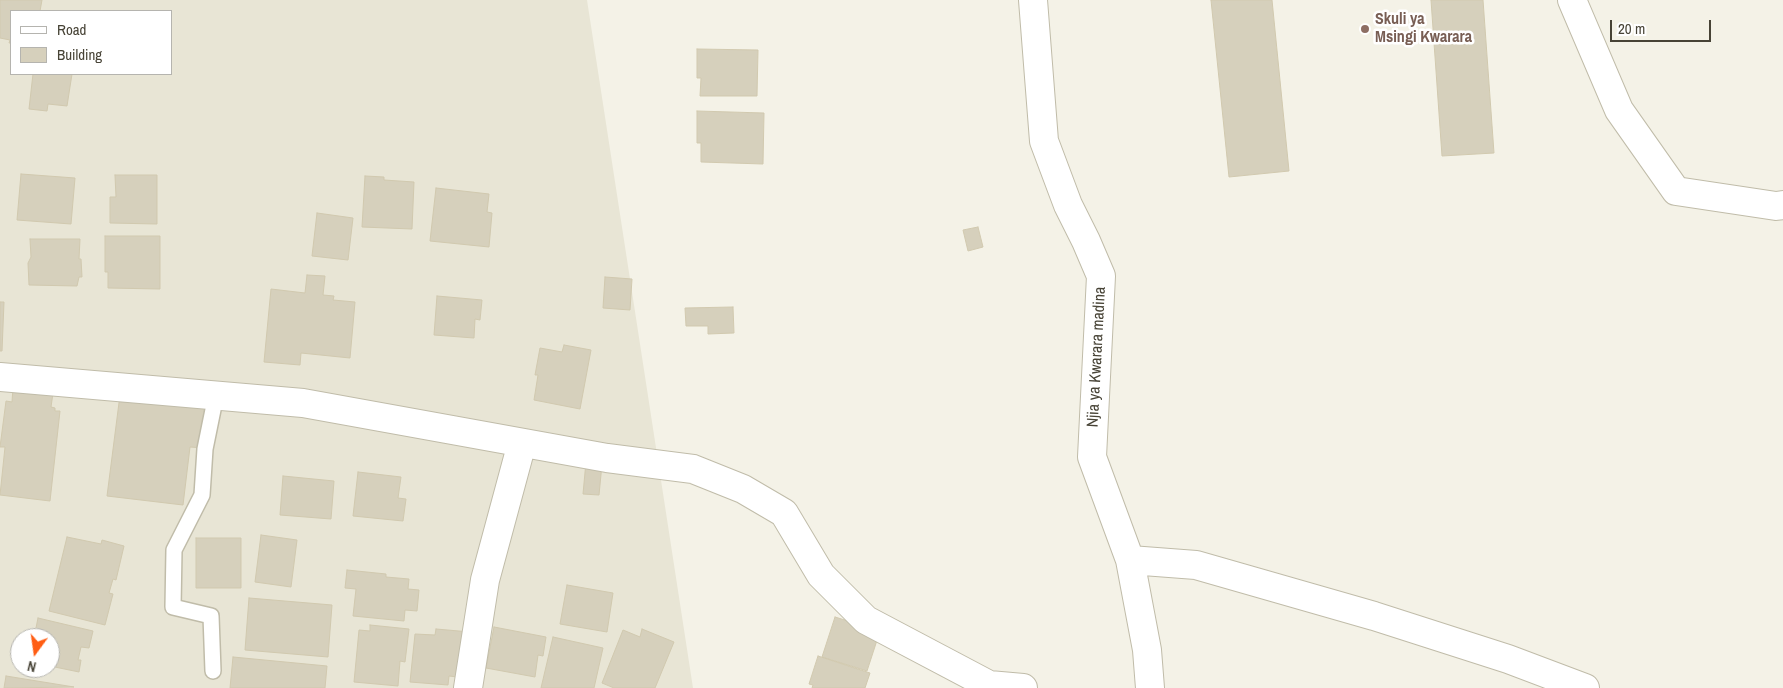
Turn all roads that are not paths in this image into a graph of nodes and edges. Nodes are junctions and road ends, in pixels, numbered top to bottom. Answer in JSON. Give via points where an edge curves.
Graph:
{"nodes":[{"id":1,"x":1033,"y":0,"type":"edge"},
{"id":2,"x":1572,"y":0,"type":"edge"},
{"id":3,"x":1783,"y":205,"type":"edge"},
{"id":4,"x":0,"y":376,"type":"edge"},
{"id":5,"x":216,"y":395,"type":"junction"},
{"id":6,"x":522,"y":443,"type":"junction"},
{"id":7,"x":1130,"y":560,"type":"junction"},
{"id":8,"x":1508,"y":659,"type":"junction"},
{"id":9,"x":213,"y":671,"type":"dead end"},
{"id":10,"x":468,"y":688,"type":"edge"},
{"id":11,"x":1023,"y":688,"type":"edge"},
{"id":12,"x":1150,"y":688,"type":"edge"},
{"id":13,"x":1530,"y":688,"type":"edge"},
{"id":14,"x":1585,"y":688,"type":"edge"}],
"edges":[{"from":1,"to":7,"type":"street","name":"Njia ya Kwarara madina","via":[[1044,141],[1100,276],[1092,457]]},
{"from":2,"to":3,"type":"street","via":[[1619,110],[1676,191]]},
{"from":4,"to":5,"type":"street"},
{"from":5,"to":6,"type":"street","via":[[303,403]]},
{"from":5,"to":9,"type":"lane","via":[[205,449],[202,495],[174,550],[173,607],[211,616]]},
{"from":6,"to":10,"type":"street","via":[[486,580]]},
{"from":6,"to":11,"type":"street","via":[[693,469],[743,489],[784,513],[822,575],[866,620],[990,685]]},
{"from":7,"to":8,"type":"street","via":[[1196,565],[1374,616]]},
{"from":7,"to":12,"type":"street","name":"Njia ya Kwarara madina","via":[[1147,650]]},
{"from":8,"to":13,"type":"street"},
{"from":8,"to":14,"type":"street"}]}
